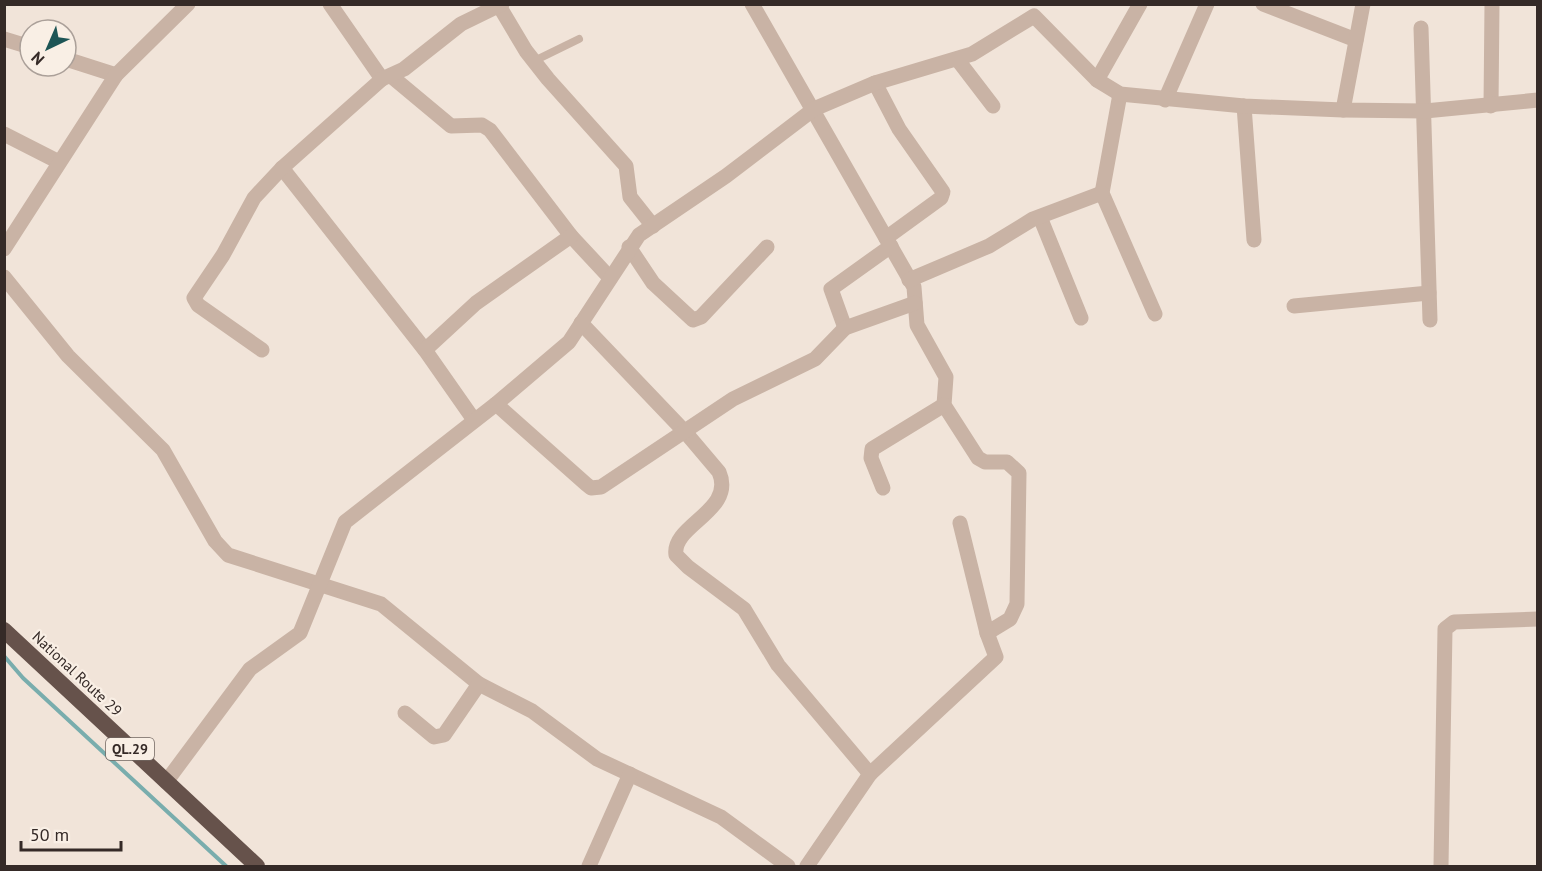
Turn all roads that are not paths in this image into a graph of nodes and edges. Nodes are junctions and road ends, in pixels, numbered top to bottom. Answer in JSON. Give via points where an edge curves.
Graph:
{"nodes":[{"id":1,"x":188,"y":4,"type":"edge"},
{"id":2,"x":330,"y":4,"type":"edge"},
{"id":3,"x":752,"y":4,"type":"edge"},
{"id":4,"x":1140,"y":4,"type":"edge"},
{"id":5,"x":1207,"y":4,"type":"edge"},
{"id":6,"x":1263,"y":4,"type":"edge"},
{"id":7,"x":1363,"y":4,"type":"edge"},
{"id":8,"x":1492,"y":4,"type":"edge"},
{"id":9,"x":499,"y":5,"type":"edge"},
{"id":10,"x":1033,"y":10,"type":"edge"},
{"id":11,"x":1421,"y":28,"type":"dead end"},
{"id":12,"x":579,"y":39,"type":"dead end"},
{"id":13,"x":1356,"y":40,"type":"junction"},
{"id":14,"x":957,"y":59,"type":"junction"},
{"id":15,"x":534,"y":61,"type":"junction"},
{"id":16,"x":78,"y":63,"type":"edge"},
{"id":17,"x":116,"y":75,"type":"junction"},
{"id":18,"x":386,"y":77,"type":"junction"},
{"id":19,"x":1097,"y":80,"type":"junction"},
{"id":20,"x":875,"y":83,"type":"junction"},
{"id":21,"x":1120,"y":94,"type":"junction"},
{"id":22,"x":1165,"y":100,"type":"junction"},
{"id":23,"x":1538,"y":100,"type":"edge"},
{"id":24,"x":993,"y":106,"type":"dead end"},
{"id":25,"x":1244,"y":106,"type":"junction"},
{"id":26,"x":1491,"y":106,"type":"junction"},
{"id":27,"x":814,"y":109,"type":"junction"},
{"id":28,"x":1343,"y":110,"type":"junction"},
{"id":29,"x":1425,"y":111,"type":"junction"},
{"id":30,"x":4,"y":134,"type":"edge"},
{"id":31,"x":59,"y":162,"type":"junction"},
{"id":32,"x":282,"y":168,"type":"junction"},
{"id":33,"x":1102,"y":193,"type":"junction"},
{"id":34,"x":1040,"y":217,"type":"junction"},
{"id":35,"x":653,"y":226,"type":"junction"},
{"id":36,"x":571,"y":236,"type":"junction"},
{"id":37,"x":1254,"y":240,"type":"dead end"},
{"id":38,"x":888,"y":242,"type":"junction"},
{"id":39,"x":767,"y":247,"type":"dead end"},
{"id":40,"x":629,"y":248,"type":"junction"},
{"id":41,"x":4,"y":249,"type":"edge"},
{"id":42,"x":4,"y":277,"type":"edge"},
{"id":43,"x":610,"y":278,"type":"junction"},
{"id":44,"x":909,"y":279,"type":"junction"},
{"id":45,"x":1430,"y":294,"type":"junction"},
{"id":46,"x":915,"y":303,"type":"junction"},
{"id":47,"x":1294,"y":306,"type":"dead end"},
{"id":48,"x":1155,"y":314,"type":"dead end"},
{"id":49,"x":1081,"y":318,"type":"dead end"},
{"id":50,"x":1430,"y":320,"type":"dead end"},
{"id":51,"x":581,"y":323,"type":"junction"},
{"id":52,"x":845,"y":328,"type":"junction"},
{"id":53,"x":262,"y":350,"type":"dead end"},
{"id":54,"x":425,"y":350,"type":"junction"},
{"id":55,"x":496,"y":404,"type":"junction"},
{"id":56,"x":944,"y":405,"type":"junction"},
{"id":57,"x":474,"y":420,"type":"junction"},
{"id":58,"x":686,"y":433,"type":"junction"},
{"id":59,"x":883,"y":488,"type":"dead end"},
{"id":60,"x":960,"y":523,"type":"dead end"},
{"id":61,"x":320,"y":586,"type":"junction"},
{"id":62,"x":1538,"y":619,"type":"edge"},
{"id":63,"x":4,"y":630,"type":"edge"},
{"id":64,"x":987,"y":633,"type":"junction"},
{"id":65,"x":479,"y":684,"type":"junction"},
{"id":66,"x":405,"y":713,"type":"dead end"},
{"id":67,"x":630,"y":774,"type":"junction"},
{"id":68,"x":870,"y":774,"type":"junction"},
{"id":69,"x":166,"y":782,"type":"junction"},
{"id":70,"x":257,"y":867,"type":"edge"},
{"id":71,"x":590,"y":867,"type":"edge"},
{"id":72,"x":788,"y":867,"type":"edge"},
{"id":73,"x":807,"y":867,"type":"edge"},
{"id":74,"x":1441,"y":867,"type":"edge"}],
"edges":[{"from":1,"to":17,"type":"street"},
{"from":2,"to":18,"type":"street"},
{"from":3,"to":27,"type":"street"},
{"from":4,"to":19,"type":"street"},
{"from":5,"to":22,"type":"street"},
{"from":6,"to":13,"type":"street"},
{"from":7,"to":13,"type":"street"},
{"from":8,"to":26,"type":"street"},
{"from":9,"to":15,"type":"street"},
{"from":9,"to":18,"type":"street","via":[[461,24],[413,62]]},
{"from":10,"to":14,"type":"street","via":[[972,54]]},
{"from":10,"to":19,"type":"street"},
{"from":11,"to":29,"type":"street"},
{"from":12,"to":15,"type":"lane"},
{"from":13,"to":28,"type":"street"},
{"from":14,"to":20,"type":"street"},
{"from":14,"to":24,"type":"street"},
{"from":15,"to":35,"type":"street","via":[[626,166],[630,197]]},
{"from":16,"to":17,"type":"street"},
{"from":17,"to":31,"type":"street"},
{"from":18,"to":32,"type":"street"},
{"from":18,"to":36,"type":"street","via":[[451,126],[482,125],[490,130]]},
{"from":19,"to":21,"type":"street"},
{"from":20,"to":27,"type":"street"},
{"from":20,"to":38,"type":"street","via":[[899,129],[943,192],[941,198]]},
{"from":21,"to":22,"type":"street"},
{"from":21,"to":33,"type":"street"},
{"from":22,"to":25,"type":"street"},
{"from":23,"to":26,"type":"street"},
{"from":25,"to":28,"type":"street"},
{"from":25,"to":37,"type":"street"},
{"from":26,"to":29,"type":"street"},
{"from":27,"to":35,"type":"street"},
{"from":27,"to":38,"type":"street"},
{"from":28,"to":29,"type":"street"},
{"from":29,"to":45,"type":"street"},
{"from":30,"to":31,"type":"street"},
{"from":31,"to":41,"type":"street"},
{"from":32,"to":53,"type":"street","via":[[254,198],[194,298],[198,305]]},
{"from":32,"to":54,"type":"street"},
{"from":33,"to":34,"type":"street"},
{"from":33,"to":48,"type":"street"},
{"from":34,"to":44,"type":"street","via":[[988,246]]},
{"from":34,"to":49,"type":"street"},
{"from":35,"to":40,"type":"street"},
{"from":36,"to":43,"type":"street"},
{"from":36,"to":54,"type":"street","via":[[476,303]]},
{"from":38,"to":44,"type":"street"},
{"from":38,"to":52,"type":"street","via":[[831,288]]},
{"from":39,"to":40,"type":"street","via":[[701,317],[693,320],[653,283]]},
{"from":40,"to":43,"type":"street"},
{"from":42,"to":61,"type":"street","via":[[68,356],[163,450],[221,548],[235,559]]},
{"from":43,"to":51,"type":"street"},
{"from":44,"to":46,"type":"street"},
{"from":45,"to":47,"type":"street"},
{"from":45,"to":50,"type":"street"},
{"from":46,"to":52,"type":"street"},
{"from":46,"to":56,"type":"street","via":[[917,325],[946,377]]},
{"from":51,"to":55,"type":"street","via":[[569,342]]},
{"from":51,"to":58,"type":"street"},
{"from":52,"to":58,"type":"street","via":[[814,359],[733,399]]},
{"from":54,"to":57,"type":"street"},
{"from":55,"to":57,"type":"street"},
{"from":55,"to":58,"type":"street","via":[[591,488],[601,487]]},
{"from":56,"to":59,"type":"street","via":[[872,448],[871,458]]},
{"from":56,"to":64,"type":"street","via":[[978,458],[1011,463],[1021,479],[1017,604],[1010,619]]},
{"from":57,"to":61,"type":"street","via":[[345,522]]},
{"from":58,"to":68,"type":"street","via":[[720,472],[724,488],[678,543],[676,555],[744,609],[778,665]]},
{"from":60,"to":64,"type":"street"},
{"from":61,"to":65,"type":"street","via":[[381,604]]},
{"from":61,"to":69,"type":"street","via":[[300,633],[250,669]]},
{"from":62,"to":74,"type":"street","via":[[1454,622],[1445,629]]},
{"from":63,"to":69,"type":"highway","name":"National Route 29","number":"QL.29"},
{"from":64,"to":68,"type":"street","via":[[996,657]]},
{"from":65,"to":66,"type":"street","via":[[439,738]]},
{"from":65,"to":67,"type":"street","via":[[532,711],[597,759]]},
{"from":67,"to":71,"type":"street"},
{"from":67,"to":72,"type":"street","via":[[721,817]]},
{"from":68,"to":73,"type":"street"},
{"from":69,"to":70,"type":"highway","name":"National Route 29","number":"QL.29"}]}
